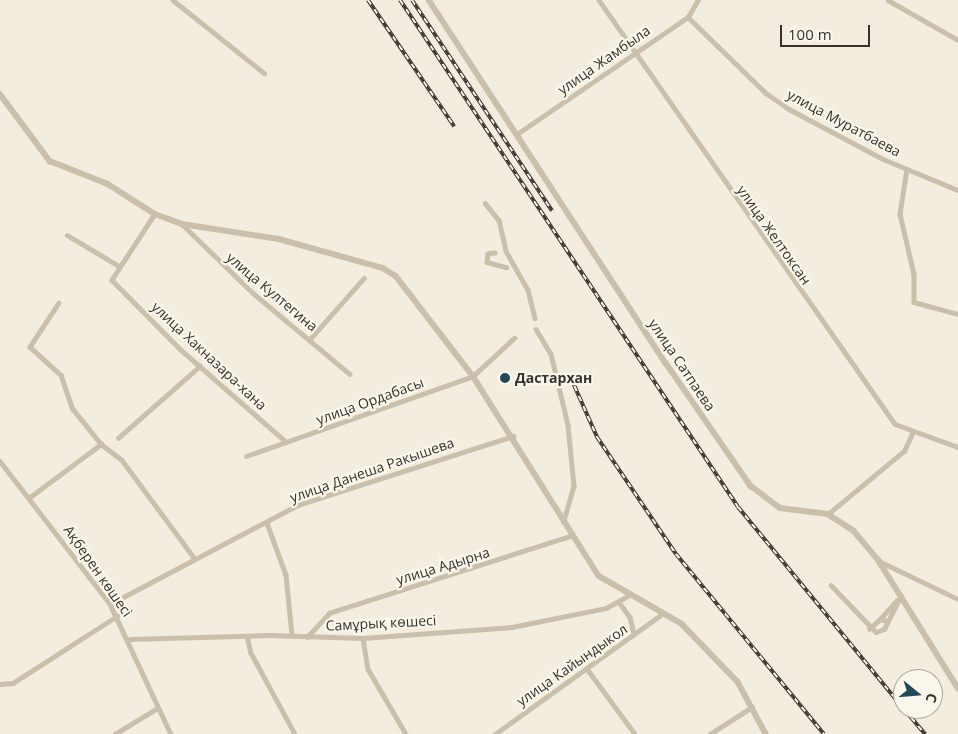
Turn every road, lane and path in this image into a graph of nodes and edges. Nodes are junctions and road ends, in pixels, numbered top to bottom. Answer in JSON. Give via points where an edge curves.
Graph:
{"nodes":[{"id":1,"x":173,"y":0,"type":"edge"},
{"id":2,"x":430,"y":0,"type":"edge"},
{"id":3,"x":599,"y":0,"type":"edge"},
{"id":4,"x":698,"y":0,"type":"edge"},
{"id":5,"x":888,"y":0,"type":"edge"},
{"id":6,"x":688,"y":17,"type":"junction"},
{"id":7,"x":958,"y":40,"type":"edge"},
{"id":8,"x":634,"y":53,"type":"junction"},
{"id":9,"x":264,"y":73,"type":"dead end"},
{"id":10,"x":0,"y":94,"type":"edge"},
{"id":11,"x":517,"y":134,"type":"junction"},
{"id":12,"x":907,"y":169,"type":"junction"},
{"id":13,"x":958,"y":190,"type":"edge"},
{"id":14,"x":485,"y":203,"type":"dead end"},
{"id":15,"x":155,"y":214,"type":"junction"},
{"id":16,"x":182,"y":224,"type":"junction"},
{"id":17,"x":67,"y":235,"type":"dead end"},
{"id":18,"x":495,"y":253,"type":"dead end"},
{"id":19,"x":119,"y":266,"type":"junction"},
{"id":20,"x":506,"y":267,"type":"dead end"},
{"id":21,"x":364,"y":278,"type":"dead end"},
{"id":22,"x":58,"y":303,"type":"dead end"},
{"id":23,"x":958,"y":314,"type":"edge"},
{"id":24,"x":535,"y":318,"type":"dead end"},
{"id":25,"x":536,"y":329,"type":"dead end"},
{"id":26,"x":514,"y":338,"type":"dead end"},
{"id":27,"x":310,"y":339,"type":"junction"},
{"id":28,"x":200,"y":366,"type":"junction"},
{"id":29,"x":350,"y":374,"type":"dead end"},
{"id":30,"x":473,"y":376,"type":"junction"},
{"id":31,"x":913,"y":432,"type":"junction"},
{"id":32,"x":513,"y":436,"type":"junction"},
{"id":33,"x":118,"y":438,"type":"dead end"},
{"id":34,"x":284,"y":441,"type":"junction"},
{"id":35,"x":101,"y":444,"type":"junction"},
{"id":36,"x":958,"y":447,"type":"edge"},
{"id":37,"x":246,"y":456,"type":"dead end"},
{"id":38,"x":0,"y":461,"type":"edge"},
{"id":39,"x":30,"y":497,"type":"junction"},
{"id":40,"x":828,"y":514,"type":"junction"},
{"id":41,"x":268,"y":523,"type":"junction"},
{"id":42,"x":563,"y":523,"type":"junction"},
{"id":43,"x":571,"y":536,"type":"junction"},
{"id":44,"x":195,"y":559,"type":"junction"},
{"id":45,"x":879,"y":561,"type":"junction"},
{"id":46,"x":831,"y":585,"type":"dead end"},
{"id":47,"x":629,"y":595,"type":"junction"},
{"id":48,"x":901,"y":596,"type":"junction"},
{"id":49,"x":958,"y":599,"type":"edge"},
{"id":50,"x":619,"y":602,"type":"junction"},
{"id":51,"x":110,"y":604,"type":"junction"},
{"id":52,"x":662,"y":614,"type":"junction"},
{"id":53,"x":118,"y":616,"type":"junction"},
{"id":54,"x":880,"y":619,"type":"junction"},
{"id":55,"x":888,"y":620,"type":"junction"},
{"id":56,"x":869,"y":629,"type":"junction"},
{"id":57,"x":292,"y":635,"type":"junction"},
{"id":58,"x":634,"y":635,"type":"junction"},
{"id":59,"x":246,"y":636,"type":"junction"},
{"id":60,"x":307,"y":637,"type":"junction"},
{"id":61,"x":363,"y":638,"type":"junction"},
{"id":62,"x":130,"y":639,"type":"junction"},
{"id":63,"x":588,"y":670,"type":"junction"},
{"id":64,"x":956,"y":680,"type":"edge"},
{"id":65,"x":0,"y":684,"type":"edge"},
{"id":66,"x":958,"y":688,"type":"edge"},
{"id":67,"x":752,"y":707,"type":"junction"},
{"id":68,"x":156,"y":709,"type":"junction"},
{"id":69,"x":115,"y":734,"type":"edge"},
{"id":70,"x":171,"y":734,"type":"edge"},
{"id":71,"x":295,"y":734,"type":"edge"},
{"id":72,"x":406,"y":734,"type":"edge"},
{"id":73,"x":494,"y":734,"type":"edge"},
{"id":74,"x":635,"y":734,"type":"edge"},
{"id":75,"x":710,"y":734,"type":"edge"},
{"id":76,"x":766,"y":734,"type":"edge"}],
"edges":[{"from":1,"to":9,"type":"street"},
{"from":2,"to":11,"type":"street","name":"улица Сатпаева"},
{"from":3,"to":8,"type":"street","name":"улица Желтоксан"},
{"from":4,"to":6,"type":"street","name":"улица Жамбыла"},
{"from":5,"to":7,"type":"street"},
{"from":6,"to":8,"type":"street","name":"улица Жамбыла"},
{"from":6,"to":12,"type":"street","name":"улица Муратбаева","via":[[774,98]]},
{"from":8,"to":11,"type":"street","name":"улица Жамбыла"},
{"from":8,"to":31,"type":"street","name":"улица Желтоксан","via":[[849,364],[895,424]]},
{"from":10,"to":15,"type":"street","via":[[50,161],[108,184]]},
{"from":11,"to":40,"type":"street","name":"улица Сатпаева","via":[[751,486],[780,508]]},
{"from":12,"to":13,"type":"street","name":"улица Муратбаева"},
{"from":12,"to":23,"type":"street","via":[[900,214],[914,274],[914,302]]},
{"from":14,"to":24,"type":"street","via":[[499,220],[506,250],[528,290]]},
{"from":15,"to":16,"type":"street"},
{"from":15,"to":19,"type":"street"},
{"from":16,"to":27,"type":"street","name":"улица Култегина","via":[[253,293]]},
{"from":16,"to":30,"type":"street","via":[[279,240],[383,268],[396,276]]},
{"from":17,"to":19,"type":"street"},
{"from":18,"to":20,"type":"street","via":[[488,254],[487,262]]},
{"from":19,"to":28,"type":"street","name":"улица Хакназара-хана","via":[[112,280]]},
{"from":21,"to":27,"type":"street"},
{"from":22,"to":35,"type":"street","via":[[30,347],[61,375],[73,409]]},
{"from":25,"to":42,"type":"street","via":[[551,354],[568,425],[574,486]]},
{"from":26,"to":30,"type":"street"},
{"from":27,"to":29,"type":"street","name":"улица Култегина"},
{"from":28,"to":33,"type":"street"},
{"from":28,"to":34,"type":"street","name":"улица Хакназара-хана"},
{"from":30,"to":32,"type":"street"},
{"from":30,"to":34,"type":"street","name":"улица Ордабасы","via":[[337,427]]},
{"from":31,"to":36,"type":"street","name":"улица Желтоксан"},
{"from":31,"to":40,"type":"street","via":[[904,451]]},
{"from":32,"to":41,"type":"street","name":"улица Данеша Ракышева","via":[[298,505]]},
{"from":32,"to":42,"type":"street"},
{"from":34,"to":37,"type":"street","name":"улица Ордабасы"},
{"from":35,"to":39,"type":"street"},
{"from":35,"to":44,"type":"street","via":[[122,460]]},
{"from":38,"to":39,"type":"street","name":"Ақберен көшесі"},
{"from":39,"to":51,"type":"street","name":"Ақберен көшесі"},
{"from":40,"to":45,"type":"street","name":"улица Сатпаева","via":[[854,531]]},
{"from":41,"to":44,"type":"street","name":"улица Данеша Ракышева"},
{"from":41,"to":57,"type":"street","via":[[286,575]]},
{"from":42,"to":43,"type":"street"},
{"from":43,"to":47,"type":"street","via":[[599,576]]},
{"from":43,"to":60,"type":"street","name":"улица Адырна","via":[[321,617]]},
{"from":44,"to":51,"type":"street","name":"улица Данеша Ракышева"},
{"from":45,"to":48,"type":"street","name":"улица Сатпаева"},
{"from":45,"to":49,"type":"street"},
{"from":46,"to":56,"type":"street"},
{"from":47,"to":50,"type":"street","name":"Самұрық көшесі"},
{"from":47,"to":52,"type":"street"},
{"from":48,"to":54,"type":"street"},
{"from":48,"to":55,"type":"street"},
{"from":48,"to":64,"type":"street","name":"улица Сатпаева"},
{"from":50,"to":58,"type":"street","via":[[630,617]]},
{"from":50,"to":61,"type":"street","name":"Самұрық көшесі","via":[[547,622]]},
{"from":51,"to":53,"type":"street","name":"Ақберен көшесі"},
{"from":52,"to":58,"type":"street","name":"улица Кайындыкол"},
{"from":52,"to":67,"type":"street","via":[[682,624],[738,682]]},
{"from":53,"to":62,"type":"street","name":"Ақберен көшесі"},
{"from":53,"to":65,"type":"street","via":[[13,683]]},
{"from":54,"to":55,"type":"street"},
{"from":54,"to":56,"type":"street"},
{"from":55,"to":56,"type":"street","via":[[881,632]]},
{"from":57,"to":59,"type":"street","name":"Самұрық көшесі"},
{"from":57,"to":60,"type":"street","name":"Самұрық көшесі"},
{"from":58,"to":63,"type":"street","name":"улица Кайындыкол"},
{"from":59,"to":62,"type":"street","name":"Самұрық көшесі"},
{"from":59,"to":71,"type":"street","via":[[251,653]]},
{"from":60,"to":61,"type":"street","name":"Самұрық көшесі"},
{"from":61,"to":72,"type":"street","via":[[368,669]]},
{"from":62,"to":68,"type":"street","name":"Ақберен көшесі"},
{"from":63,"to":73,"type":"street","name":"улица Кайындыкол"},
{"from":63,"to":74,"type":"street"},
{"from":64,"to":66,"type":"street","name":"улица Сатпаева"},
{"from":67,"to":75,"type":"street"},
{"from":67,"to":76,"type":"street"},
{"from":68,"to":69,"type":"street"},
{"from":68,"to":70,"type":"street","name":"Ақберен көшесі"}]}
